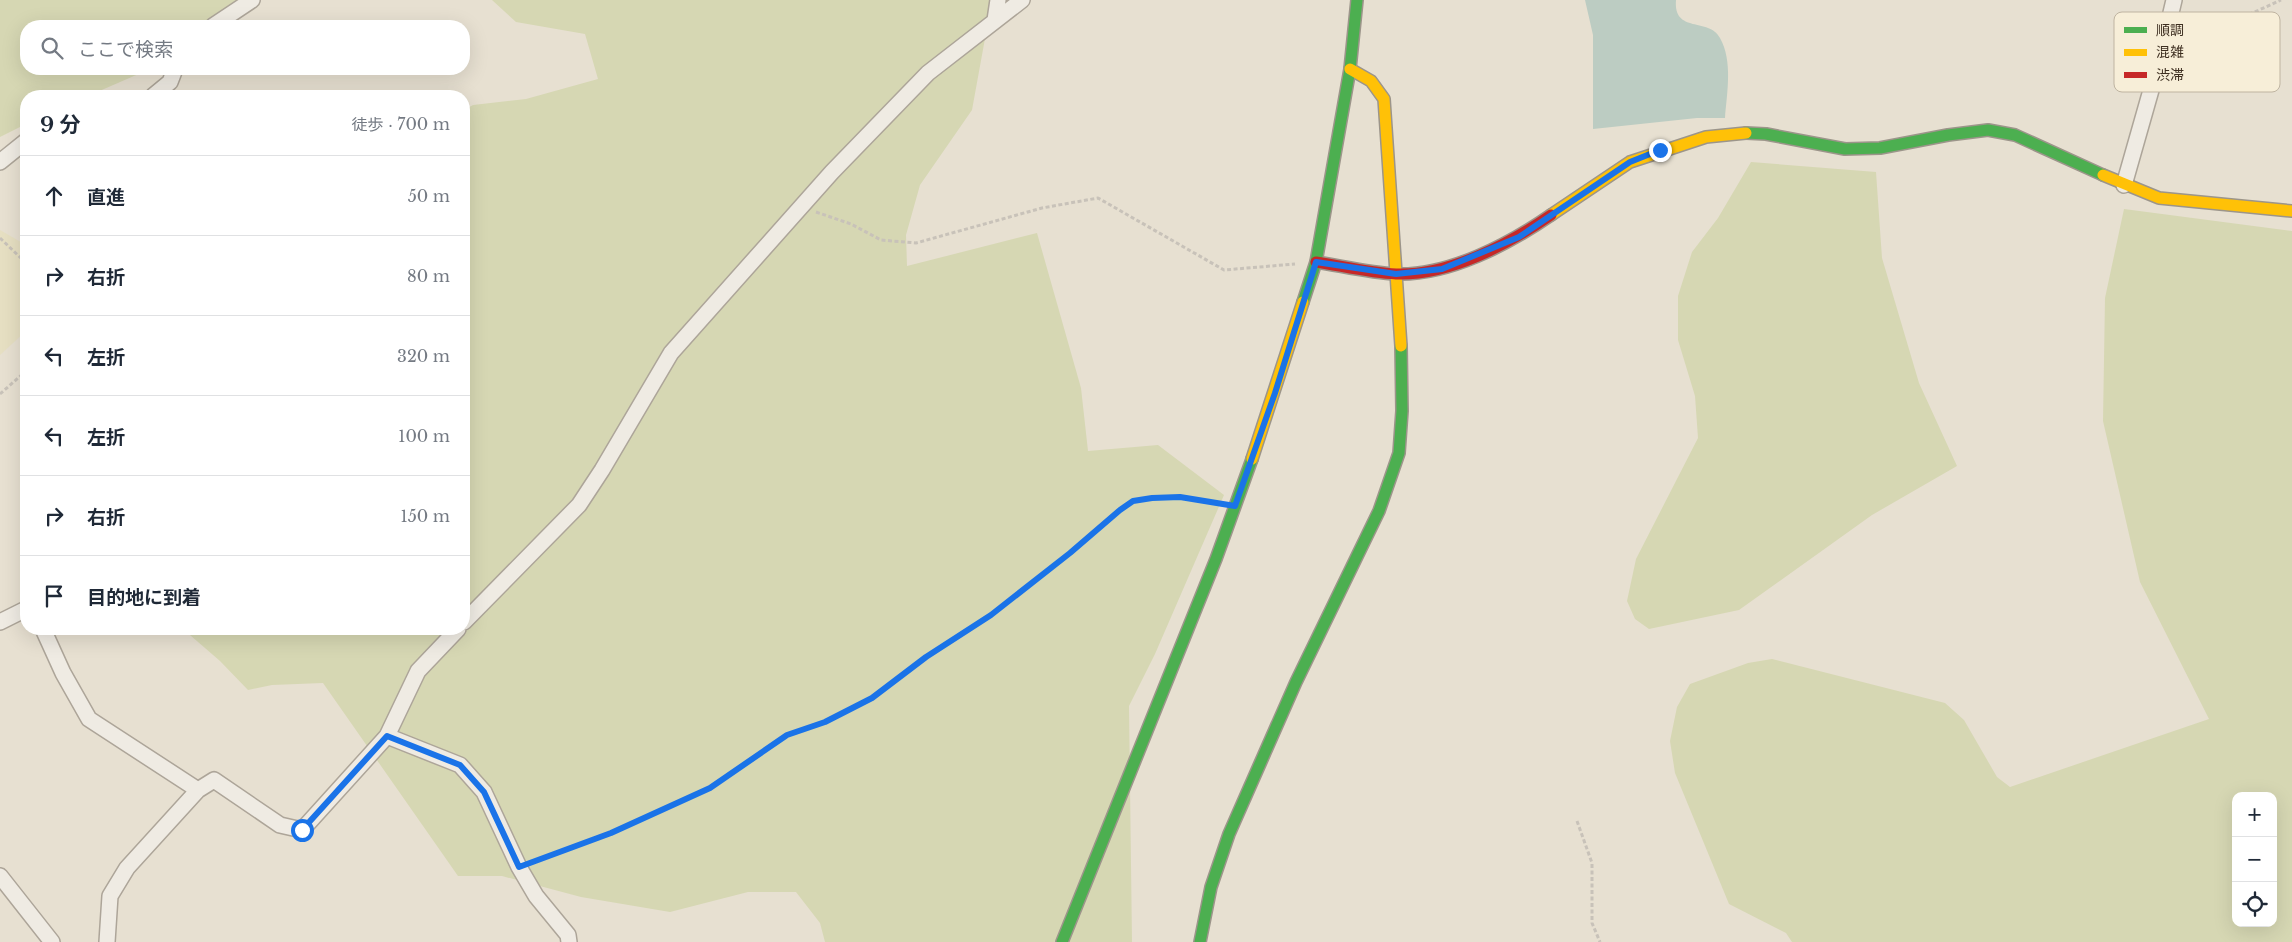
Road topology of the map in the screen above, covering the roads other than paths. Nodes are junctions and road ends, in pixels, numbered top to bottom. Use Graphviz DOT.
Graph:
graph roads {
  1 [pos="252,0"];
  2 [pos="998,0"];
  3 [pos="1022,0"];
  4 [pos="1357,0"];
  5 [pos="222,20"];
  6 [pos="995,20"];
  7 [pos="1350,69"];
  8 [pos="173,75"];
  9 [pos="160,90"];
  10 [pos="2150,92"];
  11 [pos="20,146"];
  12 [pos="0,162"];
  13 [pos="2124,185"];
  14 [pos="2292,211"];
  15 [pos="1316,262"];
  16 [pos="1396,274"];
  17 [pos="20,612"];
  18 [pos="470,616"];
  19 [pos="0,622"];
  20 [pos="46,635"];
  21 [pos="452,635"];
  22 [pos="387,736"];
  23 [pos="198,790"];
  24 [pos="0,876"];
  25 [pos="52,942"];
  26 [pos="107,942"];
  27 [pos="569,942"];
  28 [pos="1062,942"];
  29 [pos="1200,942"];
  1 -- 5 [label="street"];
  2 -- 6 [label="street"];
  3 -- 6 [label="street"];
  4 -- 7 [label="street"];
  6 -- 18 [label="street"];
  7 -- 15 [label="street"];
  7 -- 16 [label="street"];
  8 -- 9 [label="street"];
  10 -- 13 [label="street"];
  11 -- 12 [label="street"];
  13 -- 14 [label="street"];
  13 -- 16 [label="street"];
  15 -- 16 [label="street"];
  15 -- 28 [label="street"];
  16 -- 29 [label="street"];
  17 -- 19 [label="street"];
  20 -- 23 [label="street"];
  21 -- 22 [label="street"];
  22 -- 23 [label="street"];
  22 -- 27 [label="street"];
  23 -- 26 [label="street"];
  24 -- 25 [label="street"];
}
